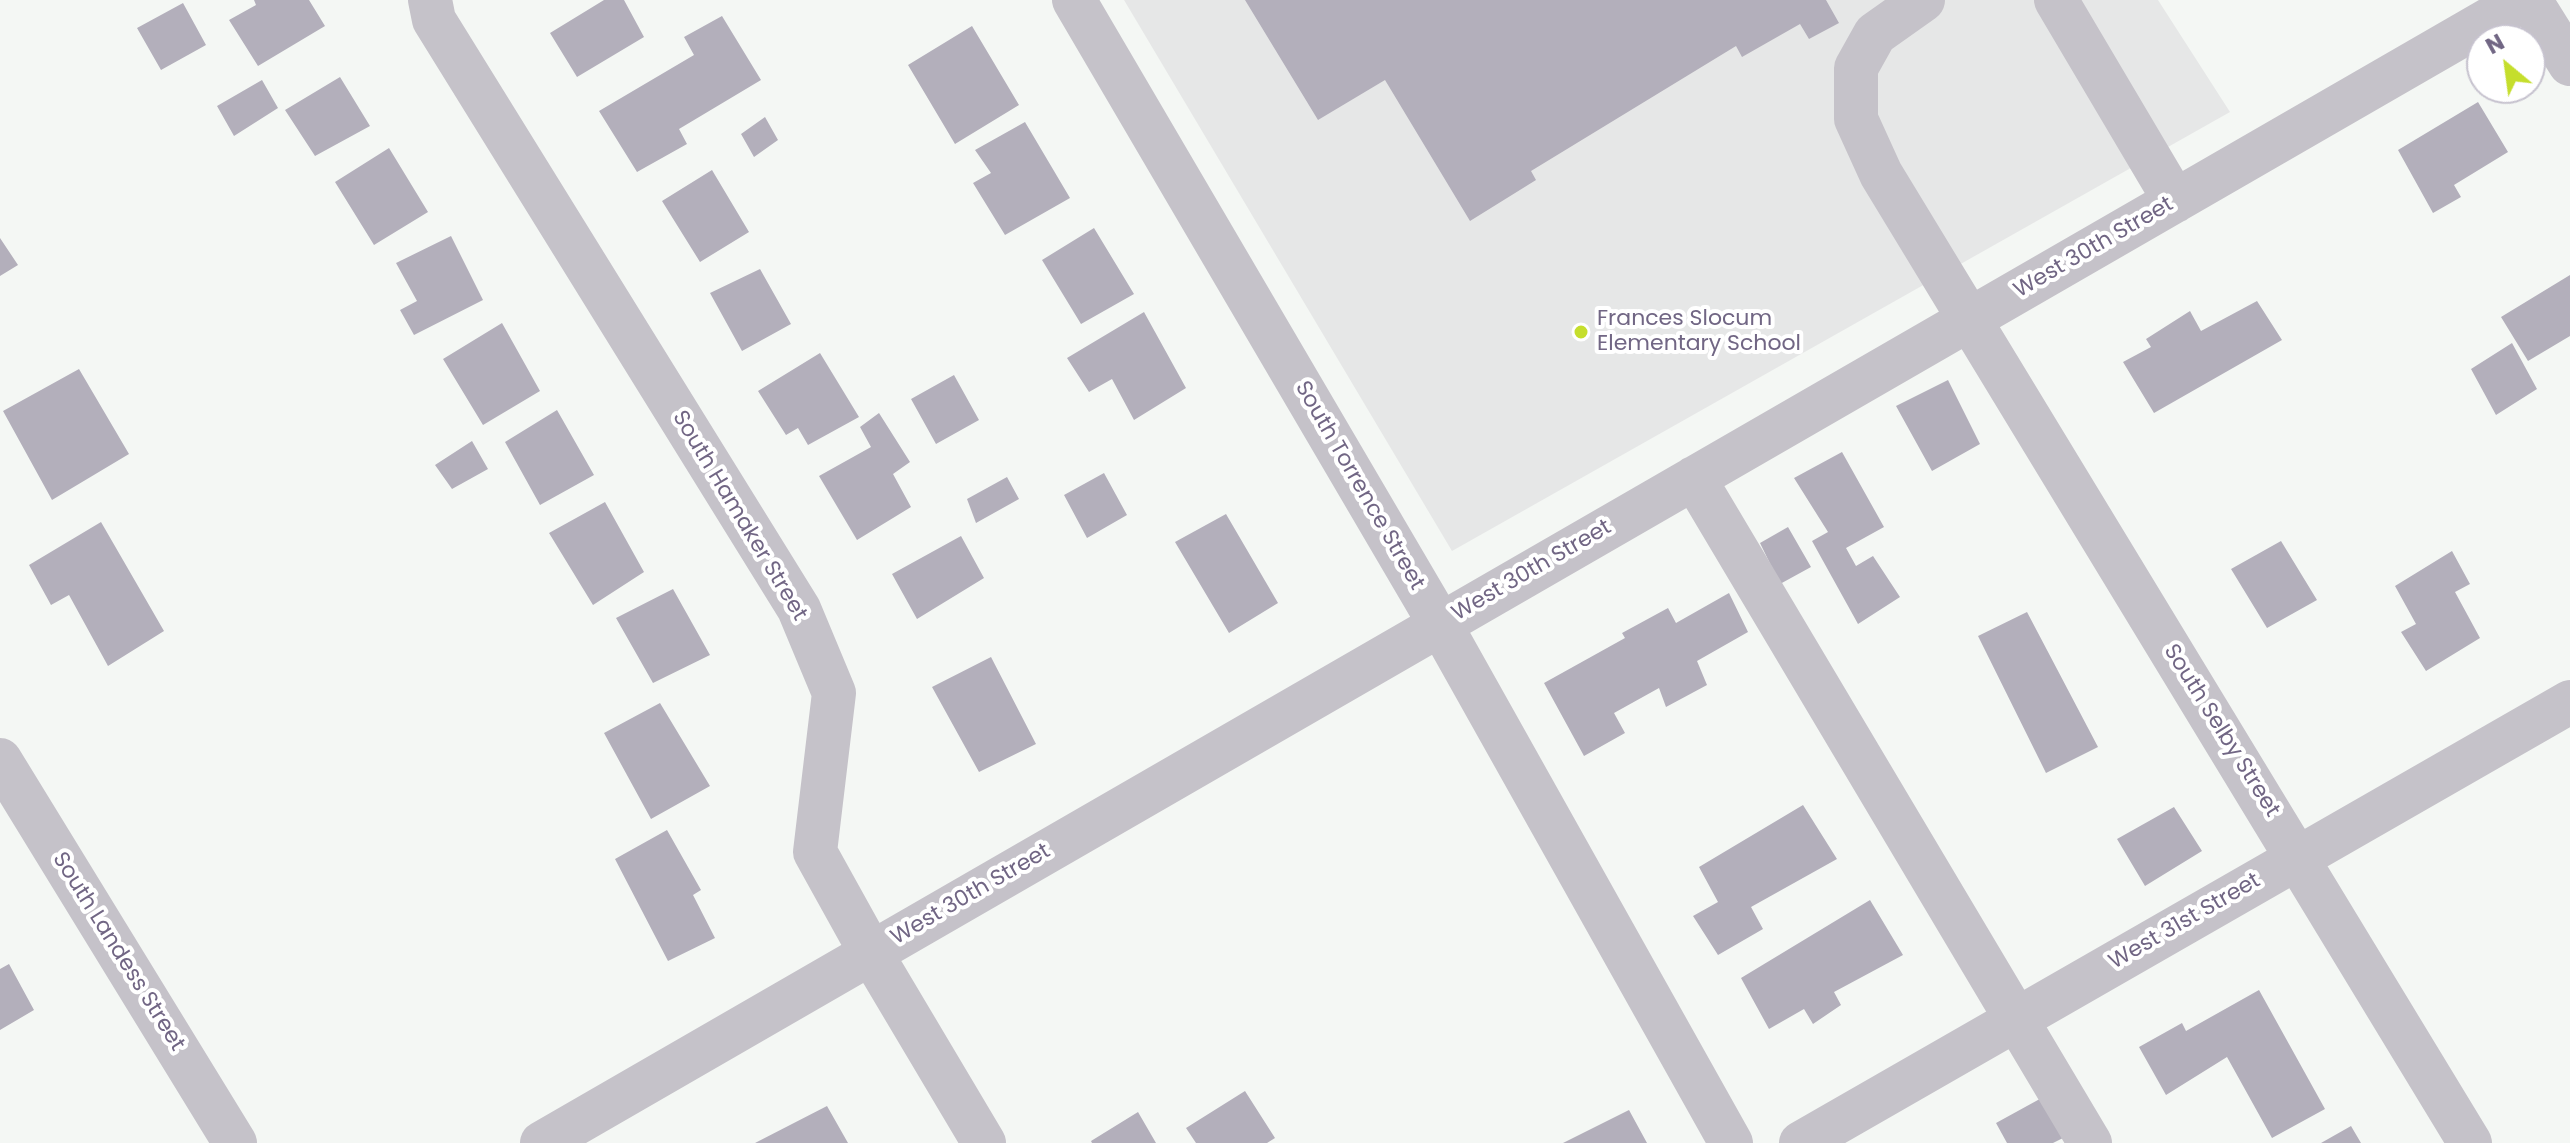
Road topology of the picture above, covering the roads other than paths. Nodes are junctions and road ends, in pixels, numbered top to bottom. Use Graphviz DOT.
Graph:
graph roads {
  1 [pos="430,0"];
  2 [pos="1074,0"];
  3 [pos="1923,0"];
  4 [pos="2056,0"];
  5 [pos="2523,0"];
  6 [pos="2530,0"];
  7 [pos="2570,64"];
  8 [pos="2175,201"];
  9 [pos="1968,320"];
  10 [pos="1694,478"];
  11 [pos="1440,624"];
  12 [pos="2570,702"];
  13 [pos="0,760"];
  14 [pos="2299,857"];
  15 [pos="871,953"];
  16 [pos="2017,1019"];
  17 [pos="604,1128"];
  18 [pos="235,1143"];
  19 [pos="542,1143"];
  20 [pos="984,1143"];
  21 [pos="1731,1143"];
  22 [pos="1801,1143"];
  23 [pos="2090,1143"];
  24 [pos="2470,1143"];
  1 -- 15 [label="street, South Hamaker Street"];
  2 -- 11 [label="street, South Torrence Street"];
  3 -- 9 [label="street, South Selby Street"];
  4 -- 8 [label="street"];
  5 -- 8 [label="street, West 30th Street"];
  6 -- 7 [label="street"];
  8 -- 9 [label="street, West 30th Street"];
  9 -- 10 [label="street, West 30th Street"];
  9 -- 14 [label="street, South Selby Street"];
  10 -- 11 [label="street, West 30th Street"];
  10 -- 16 [label="street"];
  11 -- 15 [label="street, West 30th Street"];
  11 -- 21 [label="street, South Torrence Street"];
  12 -- 14 [label="street, West 31st Street"];
  13 -- 18 [label="street, South Landess Street"];
  14 -- 16 [label="street, West 31st Street"];
  14 -- 24 [label="street, South Selby Street"];
  15 -- 17 [label="street, West 30th Street"];
  15 -- 20 [label="street, South Hamaker Street"];
  16 -- 22 [label="street, West 31st Street"];
  16 -- 23 [label="street"];
  17 -- 19 [label="street, West 30th Street"];
}
